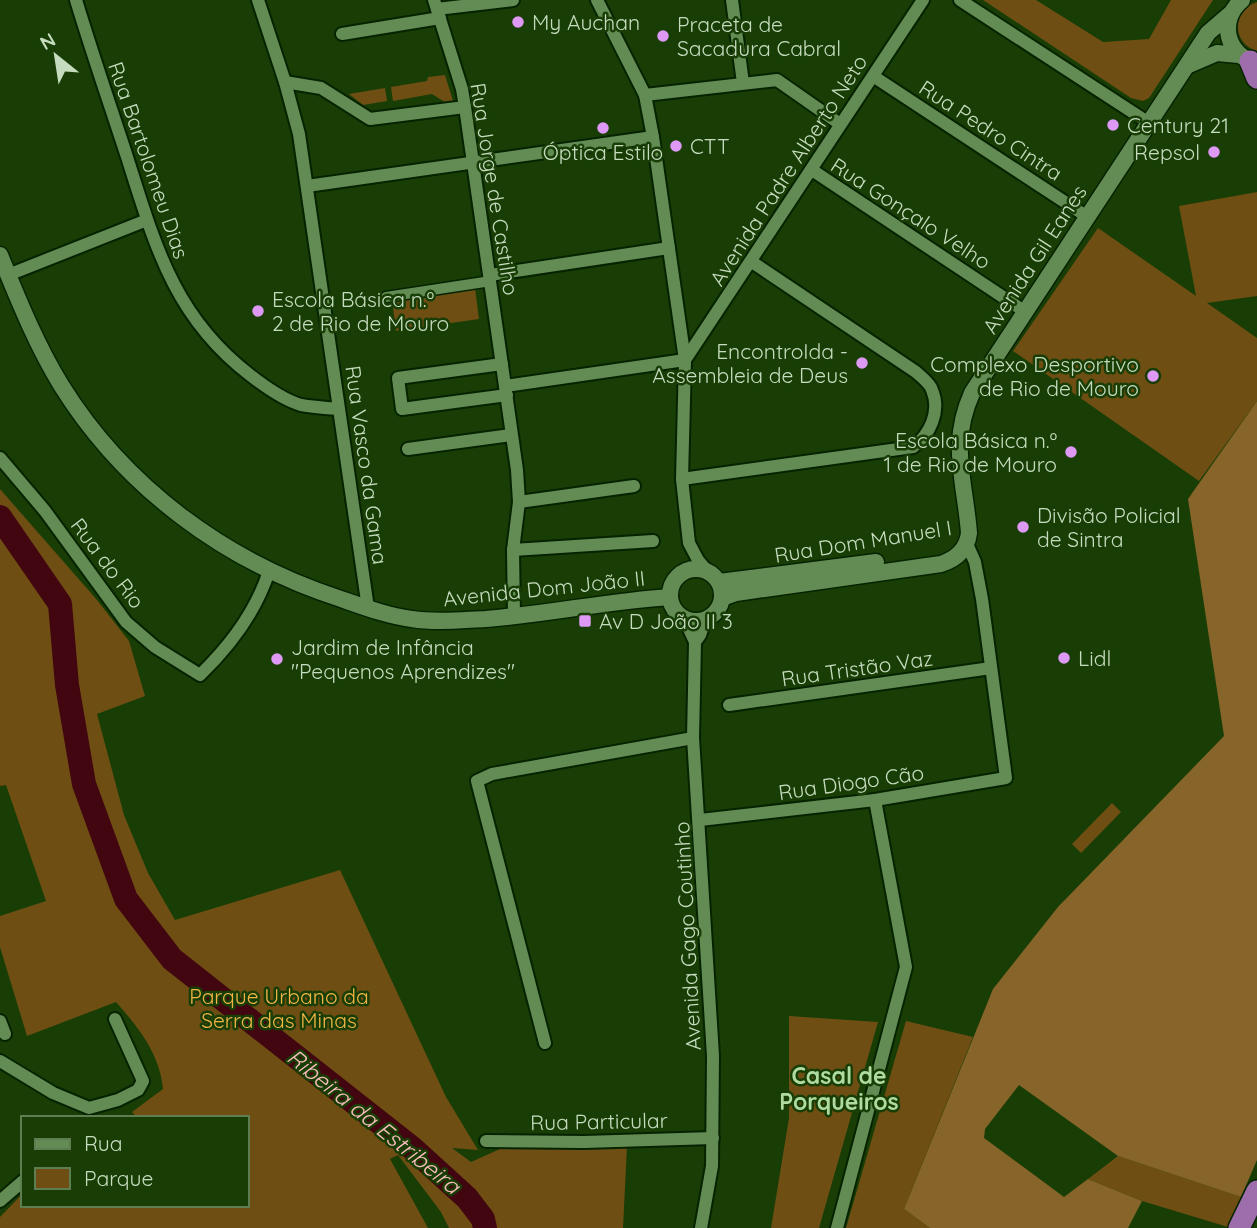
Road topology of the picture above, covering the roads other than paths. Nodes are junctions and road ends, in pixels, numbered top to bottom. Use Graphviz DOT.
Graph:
graph roads {
  1 [pos="76,0"];
  2 [pos="258,0"];
  3 [pos="513,0"];
  4 [pos="597,0"];
  5 [pos="732,0"];
  6 [pos="923,0"];
  7 [pos="960,0"];
  8 [pos="1236,5"];
  9 [pos="437,9"];
  10 [pos="342,34"];
  11 [pos="1251,64"];
  12 [pos="1186,67"];
  13 [pos="873,76"];
  14 [pos="285,82"];
  15 [pos="743,83"];
  16 [pos="645,95"];
  17 [pos="466,107"];
  18 [pos="1149,123"];
  19 [pos="840,124"];
  20 [pos="653,137"];
  21 [pos="474,164"];
  22 [pos="812,170"];
  23 [pos="307,186"];
  24 [pos="1087,216"];
  25 [pos="147,220"];
  26 [pos="669,248"];
  27 [pos="0,255"];
  28 [pos="752,262"];
  29 [pos="8,275"];
  30 [pos="490,278"];
  31 [pos="386,297"];
  32 [pos="1024,311"];
  33 [pos="685,360"];
  34 [pos="502,364"];
  35 [pos="506,391"];
  36 [pos="338,409"];
  37 [pos="511,435"];
  38 [pos="408,449"];
  39 [pos="0,458"];
  40 [pos="682,479"];
  41 [pos="634,486"];
  42 [pos="519,502"];
  43 [pos="653,541"];
  44 [pos="967,544"];
  45 [pos="513,550"];
  46 [pos="269,570"];
  47 [pos="716,584"];
  48 [pos="670,597"];
  49 [pos="368,608"];
  50 [pos="514,617"];
  51 [pos="684,618"];
  52 [pos="706,618"];
  53 [pos="695,642"];
  54 [pos="991,668"];
  55 [pos="729,705"];
  56 [pos="693,738"];
  57 [pos="1006,778"];
  58 [pos="875,800"];
  59 [pos="700,820"];
  60 [pos="115,1019"];
  61 [pos="0,1021"];
  62 [pos="5,1034"];
  63 [pos="545,1043"];
  64 [pos="0,1061"];
  65 [pos="713,1138"];
  66 [pos="486,1141"];
  67 [pos="21,1183"];
  68 [pos="1257,1191"];
  69 [pos="0,1201"];
  70 [pos="701,1228"];
  71 [pos="837,1228"];
  72 [pos="1239,1228"];
  1 -- 25 [label="street, Rua Bartolomeu Dias"];
  2 -- 14 [label="street, Rua Vasco da Gama"];
  3 -- 9 [label="street"];
  4 -- 16 [label="street"];
  5 -- 15 [label="street"];
  6 -- 13 [label="street, Avenida Padre Alberto Neto"];
  7 -- 18 [label="street"];
  8 -- 11 [label="street"];
  8 -- 12 [label="street, Avenida Gil Eanes"];
  9 -- 10 [label="street"];
  9 -- 17 [label="street, Rua Jorge de Castilho"];
  11 -- 12 [label="street"];
  12 -- 18 [label="street, Avenida Gil Eanes"];
  13 -- 19 [label="street, Avenida Padre Alberto Neto"];
  13 -- 24 [label="street, Rua Pedro Cintra"];
  14 -- 17 [label="street"];
  14 -- 23 [label="street, Rua Vasco da Gama"];
  15 -- 16 [label="street"];
  15 -- 19 [label="street"];
  16 -- 20 [label="street"];
  17 -- 21 [label="street, Rua Jorge de Castilho"];
  18 -- 24 [label="street, Avenida Gil Eanes"];
  19 -- 22 [label="street, Avenida Padre Alberto Neto"];
  20 -- 21 [label="street"];
  20 -- 26 [label="street"];
  21 -- 23 [label="street"];
  21 -- 30 [label="street, Rua Jorge de Castilho"];
  22 -- 28 [label="street, Avenida Padre Alberto Neto"];
  22 -- 32 [label="street, Rua Gonçalo Velho"];
  23 -- 36 [label="street, Rua Vasco da Gama"];
  24 -- 32 [label="street, Avenida Gil Eanes"];
  25 -- 29 [label="street"];
  25 -- 36 [label="street, Rua Bartolomeu Dias"];
  26 -- 30 [label="street"];
  26 -- 33 [label="street"];
  27 -- 29 [label="street, Avenida Dom João II"];
  28 -- 33 [label="street, Avenida Padre Alberto Neto"];
  28 -- 40 [label="street"];
  29 -- 46 [label="street, Avenida Dom João II"];
  30 -- 31 [label="street"];
  30 -- 34 [label="street, Rua Jorge de Castilho"];
  32 -- 44 [label="street, Avenida Gil Eanes"];
  33 -- 35 [label="street"];
  33 -- 40 [label="street"];
  34 -- 35 [label="street, Rua Jorge de Castilho"];
  34 -- 35 [label="street"];
  35 -- 37 [label="street, Rua Jorge de Castilho"];
  36 -- 49 [label="street, Rua Vasco da Gama"];
  37 -- 38 [label="street"];
  37 -- 42 [label="street, Rua Jorge de Castilho"];
  39 -- 46 [label="street, Rua do Rio"];
  40 -- 47 [label="street"];
  41 -- 42 [label="street"];
  42 -- 45 [label="street, Rua Jorge de Castilho"];
  43 -- 45 [label="street"];
  44 -- 47 [label="street, Rua Dom Manuel I"];
  44 -- 54 [label="street, Avenida Gil Eanes"];
  45 -- 50 [label="street, Rua Jorge de Castilho"];
  46 -- 49 [label="street, Avenida Dom João II"];
  47 -- 48 [label="street"];
  47 -- 52 [label="street"];
  48 -- 50 [label="street, Avenida Dom João II"];
  48 -- 51 [label="street"];
  49 -- 50 [label="street, Avenida Dom João II"];
  51 -- 52 [label="street"];
  51 -- 53 [label="street, Avenida Gago Coutinho"];
  52 -- 53 [label="street, Avenida Gago Coutinho"];
  53 -- 56 [label="street, Avenida Gago Coutinho"];
  54 -- 55 [label="street, Rua Tristão Vaz"];
  54 -- 57 [label="street, Avenida Gil Eanes"];
  56 -- 59 [label="street, Avenida Gago Coutinho"];
  56 -- 63 [label="street"];
  57 -- 58 [label="street, Rua Diogo Cão"];
  58 -- 59 [label="street, Rua Diogo Cão"];
  58 -- 71 [label="street"];
  59 -- 65 [label="street, Avenida Gago Coutinho"];
  60 -- 64 [label="street"];
  61 -- 62 [label="street"];
  65 -- 66 [label="street, Rua Particular"];
  65 -- 70 [label="street, Avenida Gago Coutinho"];
  67 -- 69 [label="street"];
  68 -- 72 [label="highway"];
}
